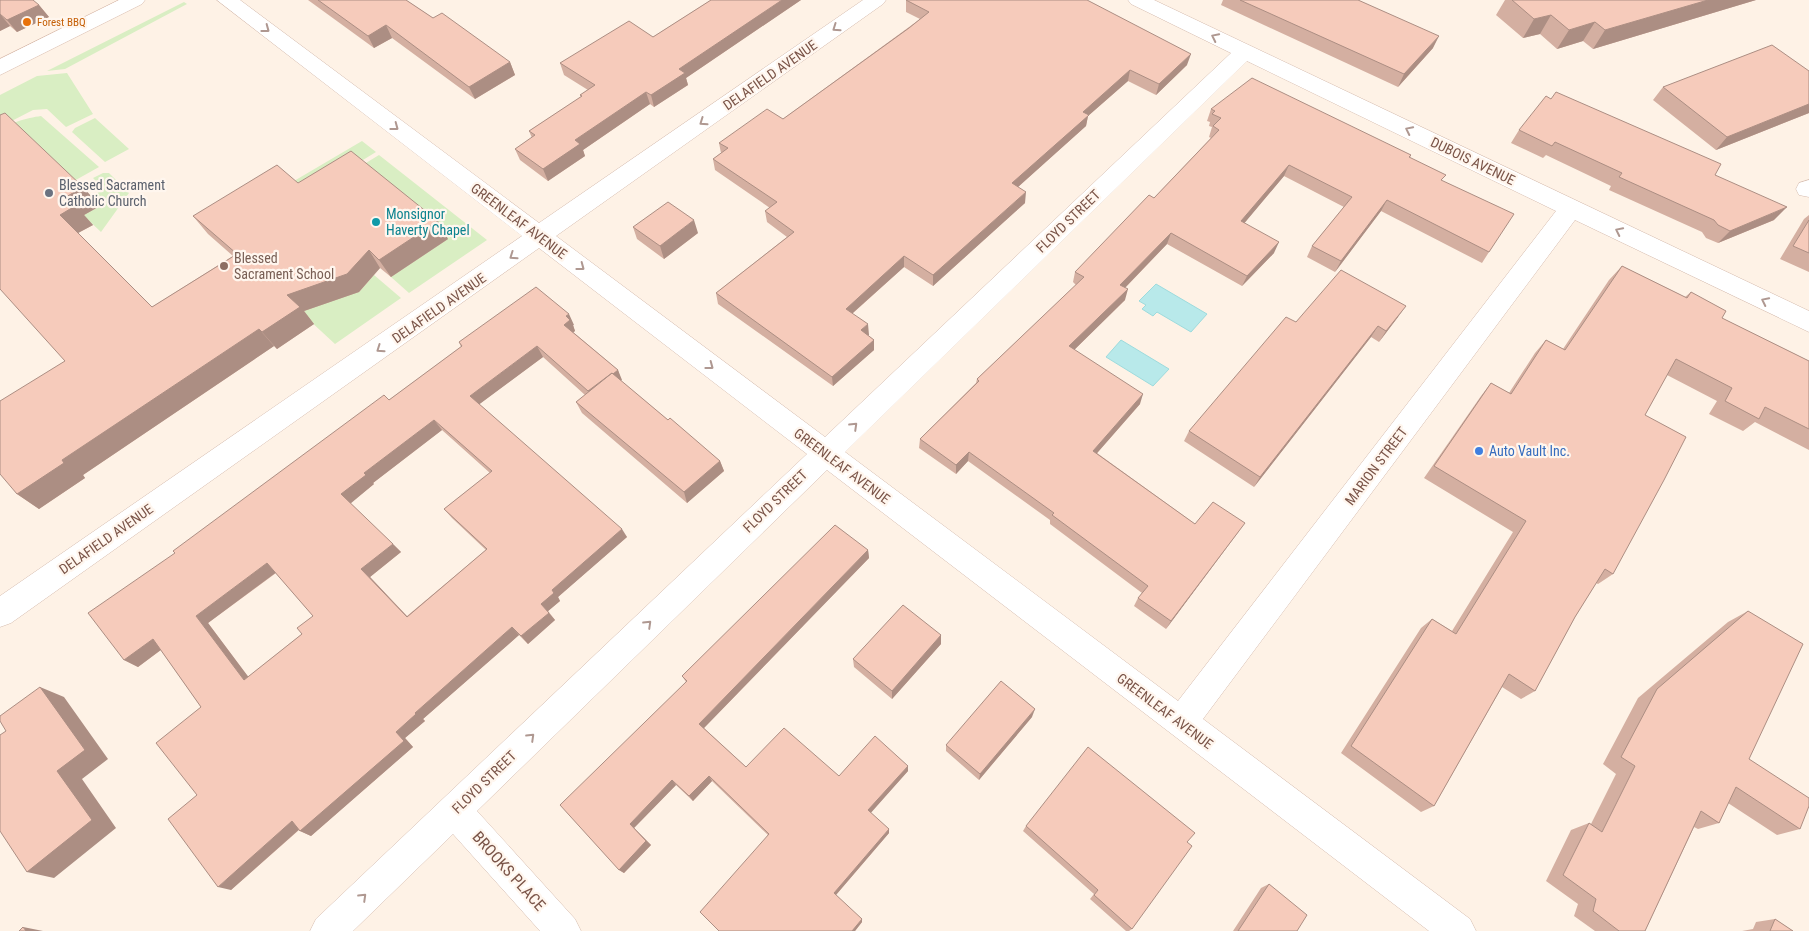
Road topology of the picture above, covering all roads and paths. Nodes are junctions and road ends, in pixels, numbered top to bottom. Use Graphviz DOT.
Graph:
graph roads {
  1 [pos="135,0"];
  2 [pos="227,0"];
  3 [pos="876,0"];
  4 [pos="1138,0"];
  5 [pos="1244,51"];
  6 [pos="0,68"];
  7 [pos="1571,208"];
  8 [pos="540,237"];
  9 [pos="1809,322"];
  10 [pos="825,454"];
  11 [pos="0,613"];
  12 [pos="1181,723"];
  13 [pos="455,811"];
  14 [pos="328,931"];
  15 [pos="562,931"];
  16 [pos="1458,931"];
  1 -- 6 [label="street"];
  2 -- 8 [label="street, GREENLEAF AVENUE, one-way"];
  3 -- 8 [label="street, DELAFIELD AVENUE, one-way"];
  5 -- 4 [label="street, DUBOIS AVENUE, one-way"];
  7 -- 5 [label="street, DUBOIS AVENUE, one-way"];
  10 -- 5 [label="street, FLOYD STREET, one-way"];
  9 -- 7 [label="street, DUBOIS AVENUE, one-way"];
  7 -- 12 [label="street, MARION STREET"];
  8 -- 10 [label="street, GREENLEAF AVENUE, one-way"];
  8 -- 11 [label="street, DELAFIELD AVENUE, one-way"];
  10 -- 12 [label="street, GREENLEAF AVENUE"];
  13 -- 10 [label="street, FLOYD STREET, one-way"];
  12 -- 16 [label="street, GREENLEAF AVENUE"];
  14 -- 13 [label="street, FLOYD STREET, one-way"];
  13 -- 15 [label="street, BROOKS PLACE"];
}
